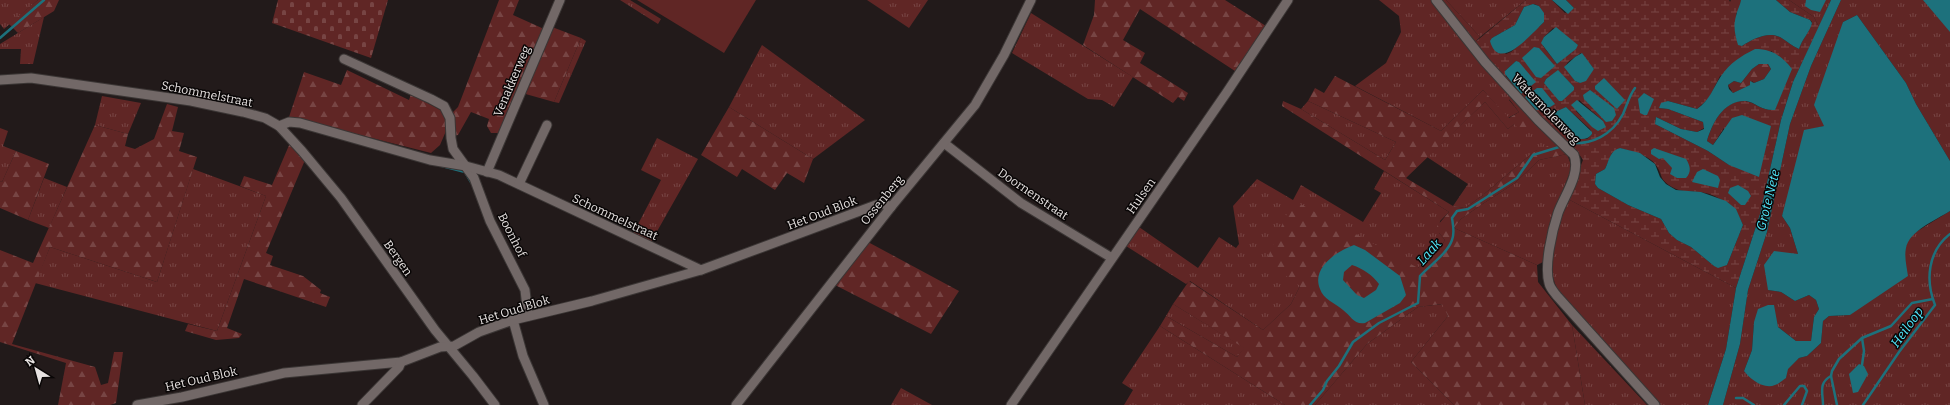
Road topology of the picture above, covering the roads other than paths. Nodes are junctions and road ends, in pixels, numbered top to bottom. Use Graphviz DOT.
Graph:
graph roads {
  1 [pos="560,0"];
  2 [pos="1031,0"];
  3 [pos="1288,0"];
  4 [pos="1436,0"];
  5 [pos="344,59"];
  6 [pos="0,80"];
  7 [pos="547,125"];
  8 [pos="279,126"];
  9 [pos="944,143"];
  10 [pos="466,166"];
  11 [pos="487,172"];
  12 [pos="519,184"];
  13 [pos="891,207"];
  14 [pos="1112,258"];
  15 [pos="701,270"];
  16 [pos="528,316"];
  17 [pos="513,320"];
  18 [pos="448,346"];
  19 [pos="402,362"];
  20 [pos="137,405"];
  21 [pos="362,405"];
  22 [pos="495,405"];
  23 [pos="544,405"];
  24 [pos="736,405"];
  25 [pos="1011,405"];
  26 [pos="1655,405"];
  1 -- 11 [label="street, Venakkerweg"];
  2 -- 9 [label="street, Ossenberg"];
  3 -- 14 [label="street, Hulsen"];
  4 -- 26 [label="street, Watermolenweg"];
  5 -- 10 [label="street"];
  6 -- 8 [label="street, Schommelstraat"];
  7 -- 12 [label="street"];
  8 -- 10 [label="street, Schommelstraat"];
  8 -- 18 [label="street, Bergen"];
  9 -- 13 [label="street, Ossenberg"];
  9 -- 14 [label="street, Doornenstraat"];
  10 -- 11 [label="street, Schommelstraat"];
  10 -- 16 [label="street, Boonhof"];
  11 -- 12 [label="street, Schommelstraat"];
  12 -- 15 [label="street, Schommelstraat"];
  13 -- 15 [label="street, Het Oud Blok"];
  13 -- 24 [label="street, Ossenberg"];
  14 -- 25 [label="street, Hulsen"];
  15 -- 16 [label="street, Het Oud Blok"];
  16 -- 17 [label="street, Het Oud Blok"];
  17 -- 18 [label="street, Het Oud Blok"];
  17 -- 23 [label="street"];
  18 -- 19 [label="street, Het Oud Blok"];
  18 -- 22 [label="street, Bergen"];
  19 -- 20 [label="street, Het Oud Blok"];
  19 -- 21 [label="street"];
}
